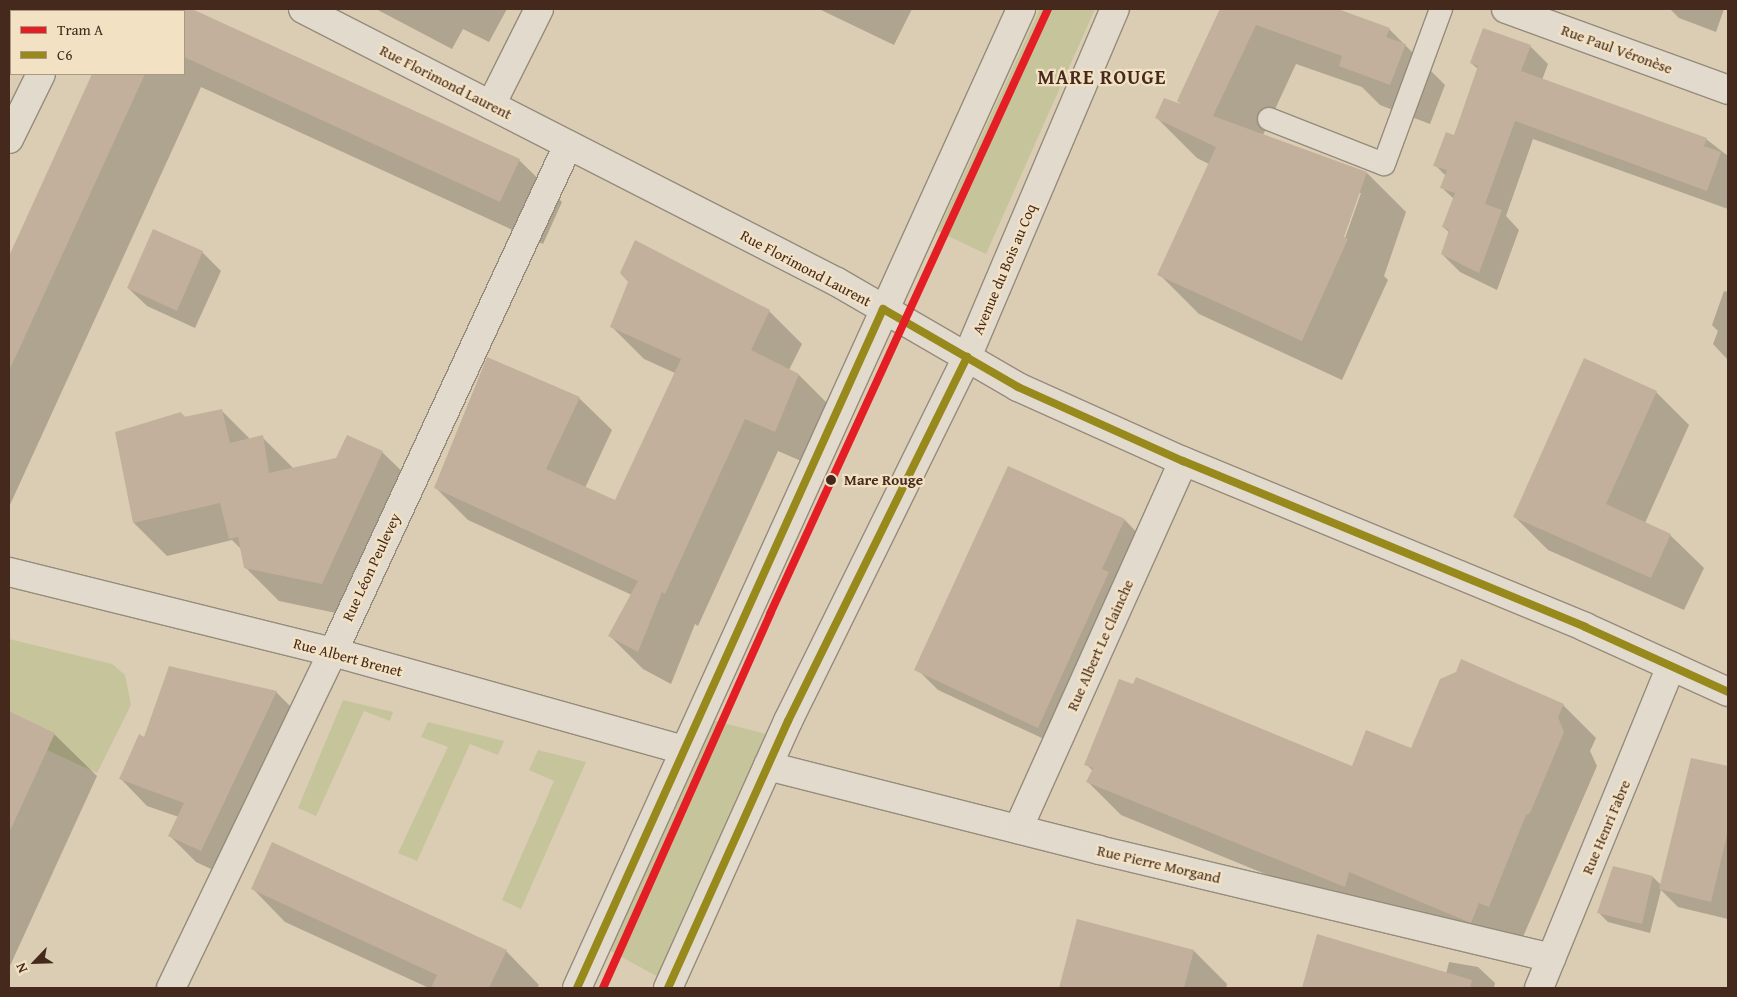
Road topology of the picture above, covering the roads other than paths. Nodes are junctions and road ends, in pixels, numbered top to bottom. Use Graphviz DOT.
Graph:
graph roads {
  1 [pos="303,9"];
  2 [pos="539,9"];
  3 [pos="1021,9"];
  4 [pos="1115,9"];
  5 [pos="1441,9"];
  6 [pos="1506,9"];
  7 [pos="41,75"];
  8 [pos="1728,90"];
  9 [pos="491,106"];
  10 [pos="1269,119"];
  11 [pos="9,139"];
  12 [pos="568,145"];
  13 [pos="884,309"];
  14 [pos="967,357"];
  15 [pos="1183,460"];
  16 [pos="9,572"];
  17 [pos="333,652"];
  18 [pos="1671,666"];
  19 [pos="1725,681"];
  20 [pos="685,750"];
  21 [pos="768,766"];
  22 [pos="1018,829"];
  23 [pos="1551,958"];
  24 [pos="171,988"];
  25 [pos="577,988"];
  26 [pos="668,988"];
  27 [pos="1539,988"];
  1 -- 9 [label="street, Rue Florimond Laurent"];
  2 -- 9 [label="street"];
  3 -- 13 [label="street"];
  4 -- 14 [label="street, Avenue du Bois au Coq"];
  5 -- 10 [label="lane"];
  6 -- 8 [label="street, Rue Paul Véronèse"];
  7 -- 11 [label="street"];
  9 -- 12 [label="street, Rue Florimond Laurent"];
  12 -- 13 [label="street, Rue Florimond Laurent"];
  12 -- 17 [label="street, Rue Léon Peulevey"];
  13 -- 14 [label="street, Rue Florimond Laurent"];
  13 -- 20 [label="street"];
  14 -- 15 [label="street, Rue Florimond Laurent"];
  14 -- 21 [label="street, Avenue du Bois au Coq"];
  15 -- 18 [label="street, Rue Florimond Laurent"];
  15 -- 22 [label="street, Rue Albert Le Clainche"];
  16 -- 17 [label="street, Rue Albert Brenet"];
  17 -- 20 [label="street, Rue Albert Brenet"];
  17 -- 24 [label="street, Rue Léon Peulevey"];
  18 -- 19 [label="street, Rue Florimond Laurent"];
  18 -- 23 [label="street, Rue Henri Fabre"];
  20 -- 25 [label="street"];
  21 -- 22 [label="street, Rue Pierre Morgand"];
  21 -- 26 [label="street, Avenue du Bois au Coq"];
  22 -- 23 [label="street, Rue Pierre Morgand"];
  23 -- 27 [label="street, Rue Henri Fabre"];
}
